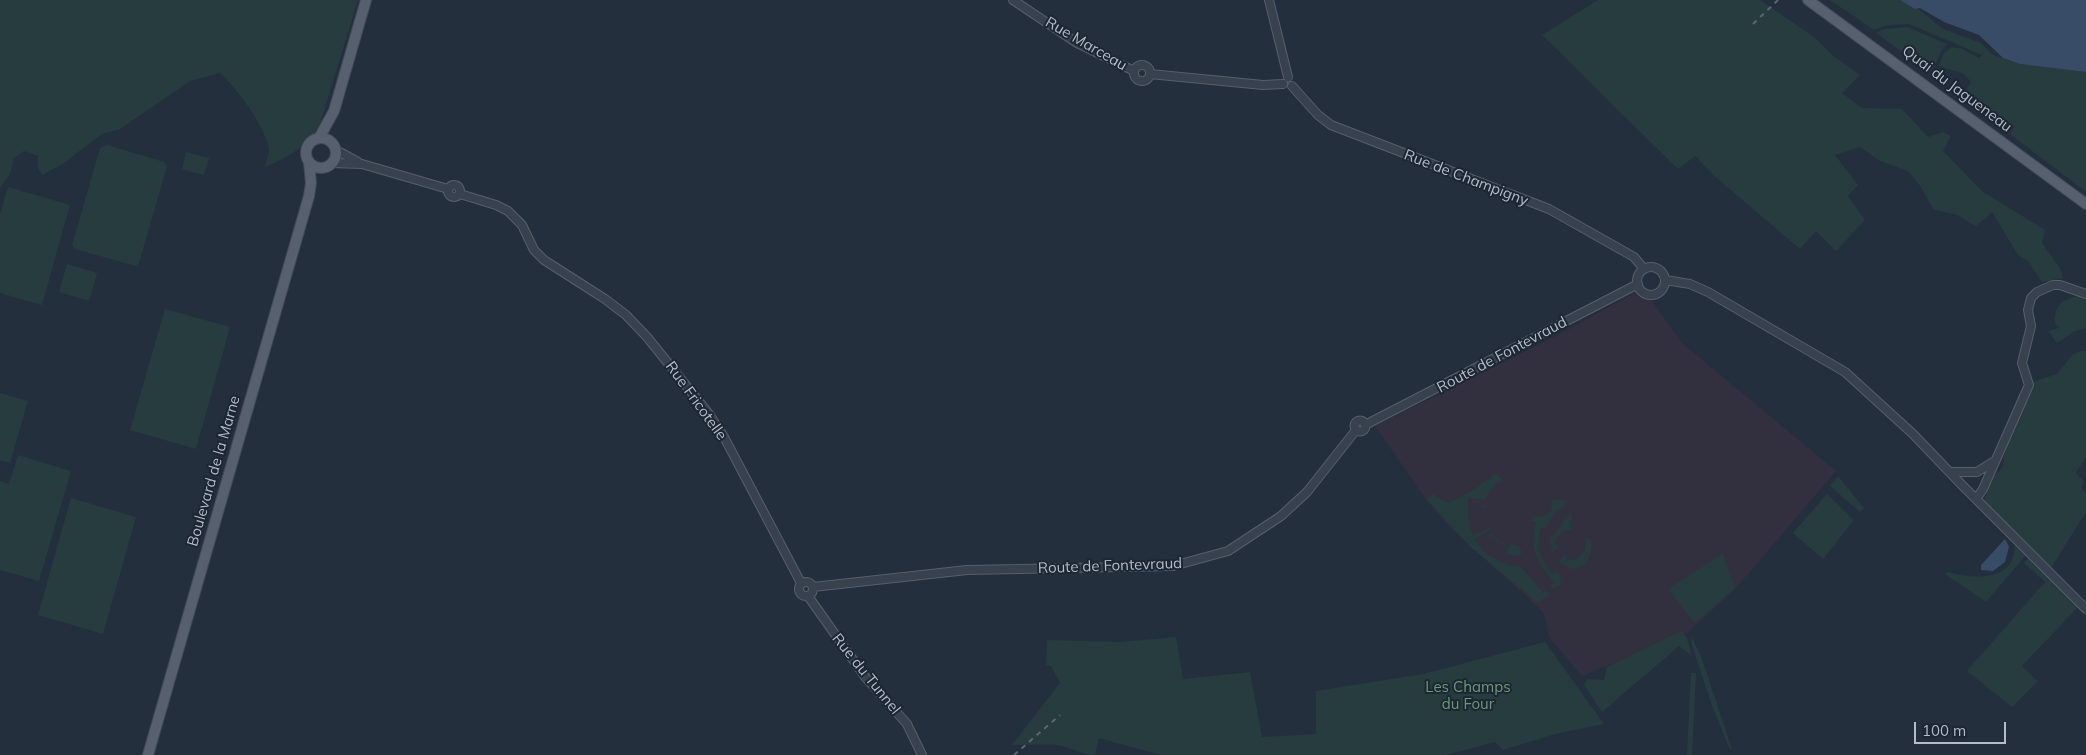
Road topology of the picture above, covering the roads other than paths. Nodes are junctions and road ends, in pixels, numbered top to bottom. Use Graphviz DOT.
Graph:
graph roads {
  1 [pos="366,0"];
  2 [pos="1013,0"];
  3 [pos="1269,0"];
  4 [pos="1808,0"];
  5 [pos="1134,71"];
  6 [pos="1150,74"];
  7 [pos="1286,81"];
  8 [pos="334,111"];
  9 [pos="318,138"];
  10 [pos="334,146"];
  11 [pos="309,163"];
  12 [pos="362,164"];
  13 [pos="330,165"];
  14 [pos="309,196"];
  15 [pos="2086,204"];
  16 [pos="1644,269"];
  17 [pos="1665,280"];
  18 [pos="1638,284"];
  19 [pos="2086,294"];
  20 [pos="1994,461"];
  21 [pos="1951,472"];
  22 [pos="1976,499"];
  23 [pos="801,583"];
  24 [pos="813,587"];
  25 [pos="808,596"];
  26 [pos="2086,609"];
  27 [pos="148,755"];
  28 [pos="922,755"];
  1 -- 8 [label="main road"];
  2 -- 5 [label="street, Rue Marceau"];
  3 -- 7 [label="street"];
  4 -- 15 [label="main road, Quai du Jagueneau"];
  5 -- 6 [label="street"];
  5 -- 6 [label="street"];
  6 -- 7 [label="street"];
  7 -- 16 [label="street, Rue de Champigny"];
  8 -- 9 [label="main road"];
  8 -- 10 [label="main road"];
  9 -- 10 [label="main road"];
  9 -- 11 [label="main road"];
  10 -- 12 [label="street"];
  10 -- 13 [label="main road"];
  11 -- 13 [label="main road"];
  11 -- 14 [label="main road, Boulevard de la Marne"];
  12 -- 13 [label="street"];
  12 -- 23 [label="street, Rue Fricotelle"];
  13 -- 14 [label="main road, Boulevard de la Marne"];
  14 -- 27 [label="main road, Boulevard de la Marne"];
  16 -- 17 [label="street"];
  16 -- 18 [label="street"];
  17 -- 18 [label="street"];
  17 -- 21 [label="street"];
  18 -- 24 [label="street, Route de Fontevraud"];
  19 -- 20 [label="street"];
  20 -- 21 [label="street"];
  20 -- 22 [label="street"];
  21 -- 22 [label="street"];
  22 -- 26 [label="street"];
  23 -- 24 [label="street"];
  23 -- 25 [label="street"];
  24 -- 25 [label="street"];
  25 -- 28 [label="street, Rue du Tunnel"];
}
